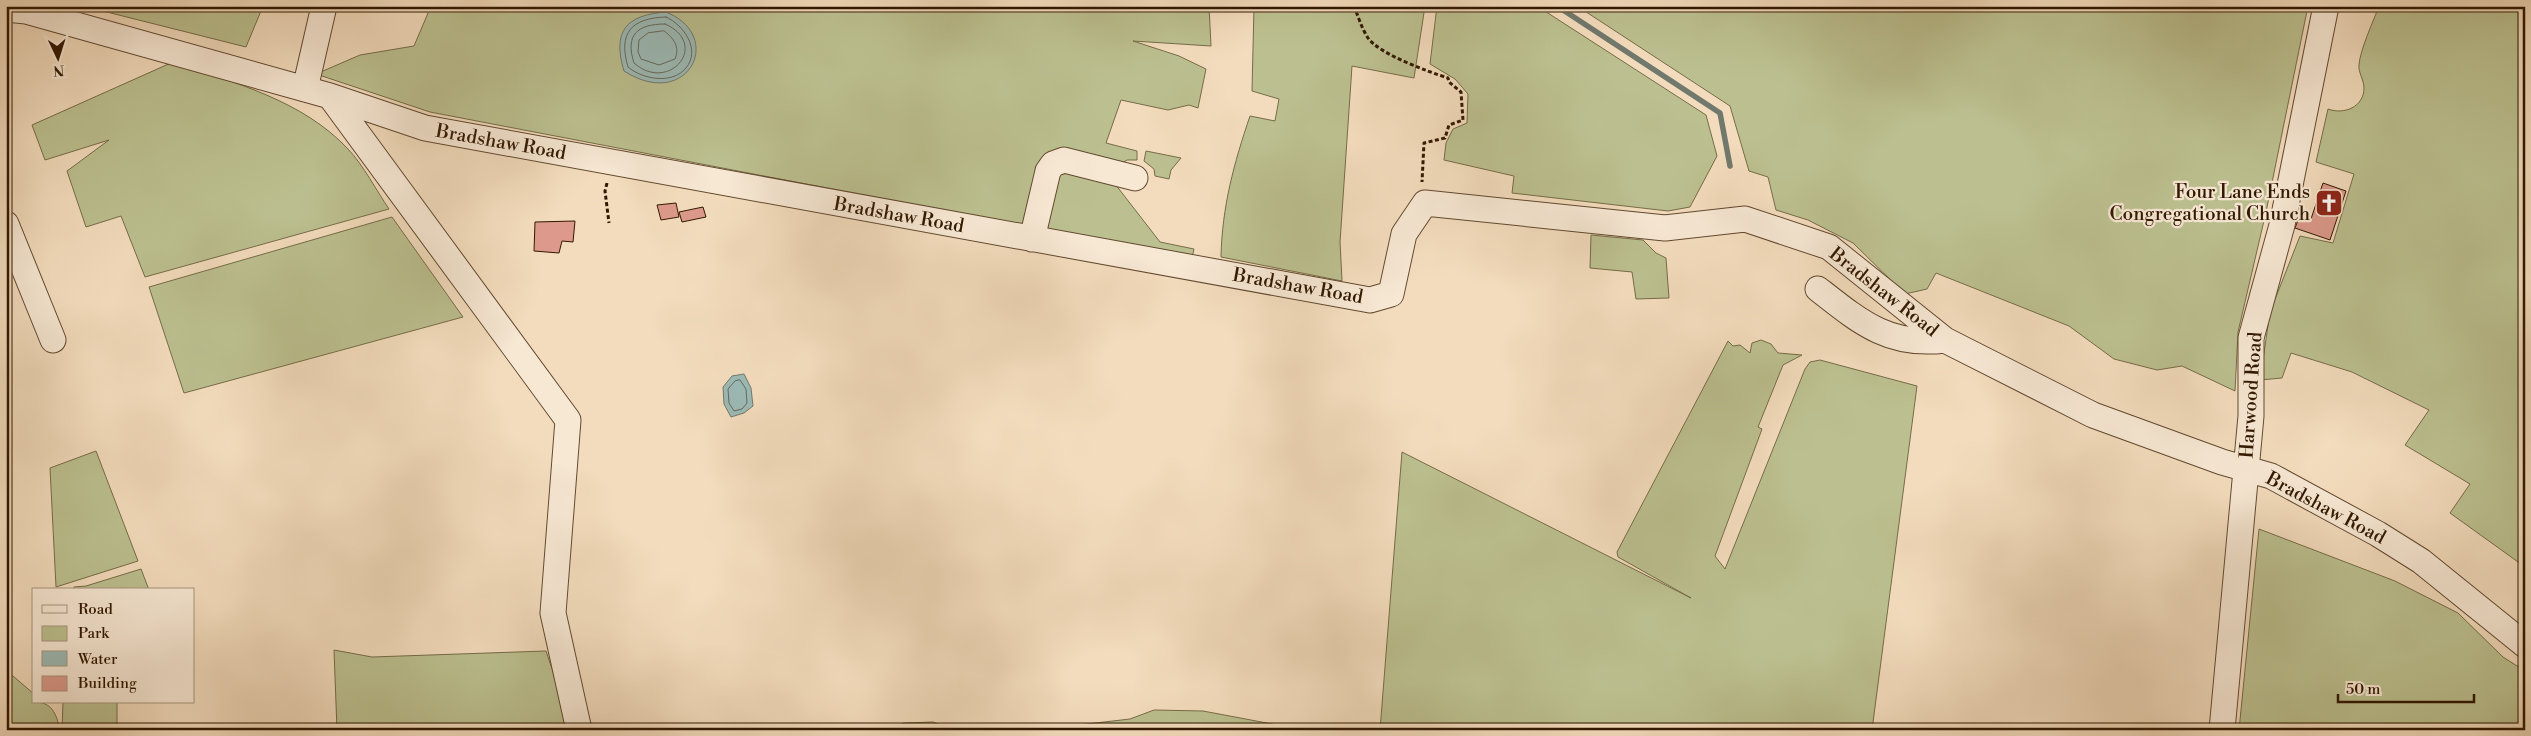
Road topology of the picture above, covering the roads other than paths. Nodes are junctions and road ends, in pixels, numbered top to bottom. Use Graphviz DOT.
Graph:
graph roads {
  1 [pos="324,6"];
  2 [pos="2326,6"];
  3 [pos="6,9"];
  4 [pos="305,89"];
  5 [pos="330,96"];
  6 [pos="1135,178"];
  7 [pos="6,224"];
  8 [pos="1032,239"];
  9 [pos="1818,289"];
  10 [pos="52,340"];
  11 [pos="1945,340"];
  12 [pos="2246,468"];
  13 [pos="2525,645"];
  14 [pos="578,730"];
  15 [pos="2222,730"];
  1 -- 4 [label="street"];
  2 -- 12 [label="street, Harwood Road"];
  3 -- 4 [label="street, Bradshaw Road"];
  4 -- 5 [label="street, Bradshaw Road"];
  5 -- 8 [label="street, Bradshaw Road"];
  5 -- 14 [label="street"];
  6 -- 8 [label="street"];
  7 -- 10 [label="street"];
  8 -- 11 [label="street, Bradshaw Road"];
  9 -- 11 [label="street"];
  11 -- 12 [label="street, Bradshaw Road"];
  12 -- 13 [label="street, Bradshaw Road"];
  12 -- 15 [label="street, Harwood Road"];
}
